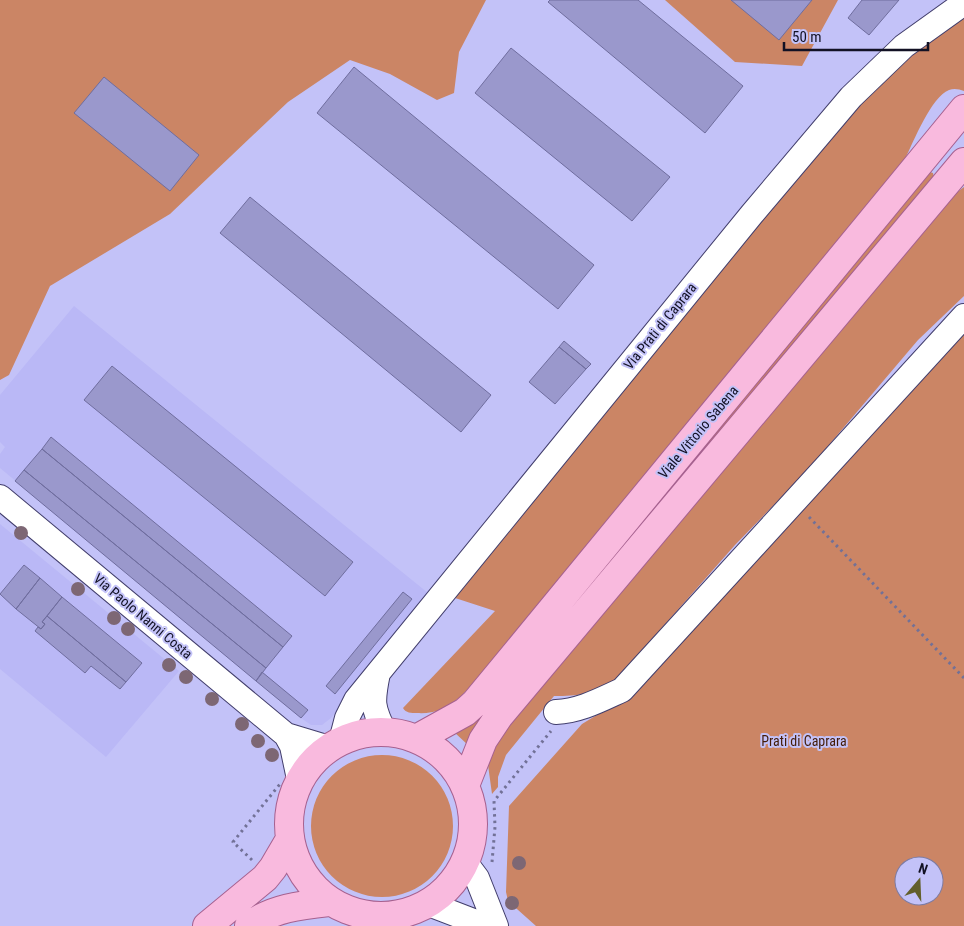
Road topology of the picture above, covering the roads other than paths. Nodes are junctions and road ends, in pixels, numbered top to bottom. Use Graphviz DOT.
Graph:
graph roads {
  1 [pos="964,3"];
  2 [pos="964,109"];
  3 [pos="964,162"];
  4 [pos="964,316"];
  5 [pos="0,497"];
  6 [pos="379,671"];
  7 [pos="561,712"];
  8 [pos="386,733"];
  9 [pos="286,735"];
  10 [pos="418,738"];
  11 [pos="335,745"];
  12 [pos="292,778"];
  13 [pos="466,783"];
  14 [pos="290,839"];
  15 [pos="466,862"];
  16 [pos="330,902"];
  17 [pos="430,904"];
  18 [pos="207,926"];
  19 [pos="249,926"];
  20 [pos="486,926"];
  21 [pos="496,926"];
  1 -- 6 [label="street, Via Prati di Caprara"];
  2 -- 10 [label="main road, Viale Vittorio Sabena"];
  3 -- 13 [label="main road"];
  4 -- 7 [label="street"];
  5 -- 9 [label="street, Via Paolo Nanni Costa"];
  6 -- 8 [label="street, Via Prati di Caprara"];
  6 -- 11 [label="street, Via Prati di Caprara"];
  8 -- 10 [label="main road"];
  8 -- 11 [label="main road"];
  9 -- 11 [label="street, Via Paolo Nanni Costa"];
  9 -- 12 [label="street, Via Paolo Nanni Costa"];
  10 -- 13 [label="main road"];
  11 -- 12 [label="main road"];
  12 -- 14 [label="main road"];
  13 -- 15 [label="main road"];
  14 -- 16 [label="main road"];
  14 -- 18 [label="main road"];
  15 -- 17 [label="main road"];
  15 -- 21 [label="street"];
  16 -- 17 [label="main road"];
  16 -- 19 [label="main road"];
  17 -- 20 [label="street"];
}
